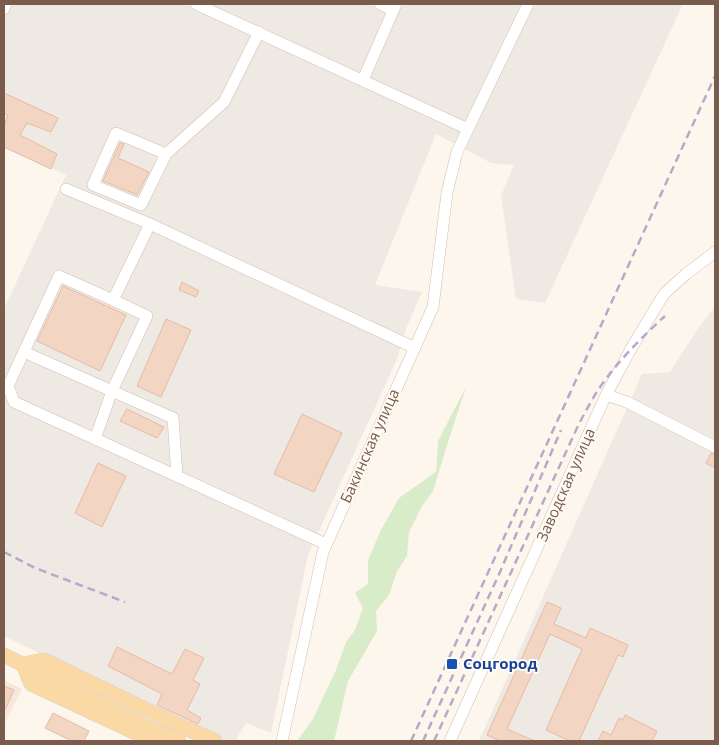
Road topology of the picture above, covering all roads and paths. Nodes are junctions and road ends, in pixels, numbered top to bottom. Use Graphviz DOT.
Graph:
graph roads {
  1 [pos="6,4"];
  2 [pos="196,4"];
  3 [pos="380,4"];
  4 [pos="528,4"];
  5 [pos="395,7"];
  6 [pos="4,9"];
  7 [pos="259,32"];
  8 [pos="363,80"];
  9 [pos="468,128"];
  10 [pos="166,154"];
  11 [pos="66,189"];
  12 [pos="150,224"];
  13 [pos="715,252"];
  14 [pos="113,300"];
  15 [pos="414,348"];
  16 [pos="24,352"];
  17 [pos="112,391"];
  18 [pos="606,395"];
  19 [pos="95,439"];
  20 [pos="715,446"];
  21 [pos="177,476"];
  22 [pos="326,544"];
  23 [pos="4,655"];
  24 [pos="23,664"];
  25 [pos="153,741"];
  26 [pos="179,741"];
  27 [pos="215,741"];
  28 [pos="282,741"];
  29 [pos="450,741"];
  1 -- 6 [label="street"];
  2 -- 7 [label="street"];
  3 -- 5 [label="street"];
  4 -- 9 [label="street, Бакинская улица"];
  5 -- 8 [label="street"];
  7 -- 8 [label="street"];
  7 -- 10 [label="street"];
  8 -- 9 [label="street"];
  9 -- 15 [label="street, Бакинская улица"];
  10 -- 10 [label="street"];
  11 -- 12 [label="street"];
  12 -- 14 [label="street"];
  12 -- 15 [label="street"];
  13 -- 18 [label="street, Заводская улица"];
  14 -- 16 [label="street"];
  14 -- 17 [label="street"];
  15 -- 22 [label="street, Бакинская улица"];
  16 -- 17 [label="street"];
  16 -- 19 [label="street"];
  17 -- 19 [label="street"];
  17 -- 21 [label="street"];
  18 -- 20 [label="street"];
  18 -- 29 [label="street, Заводская улица"];
  19 -- 21 [label="street"];
  21 -- 22 [label="street"];
  22 -- 28 [label="street, Бакинская улица"];
  23 -- 24 [label="main road"];
  24 -- 25 [label="main road"];
  24 -- 26 [label="main road"];
  24 -- 27 [label="main road"];
}
